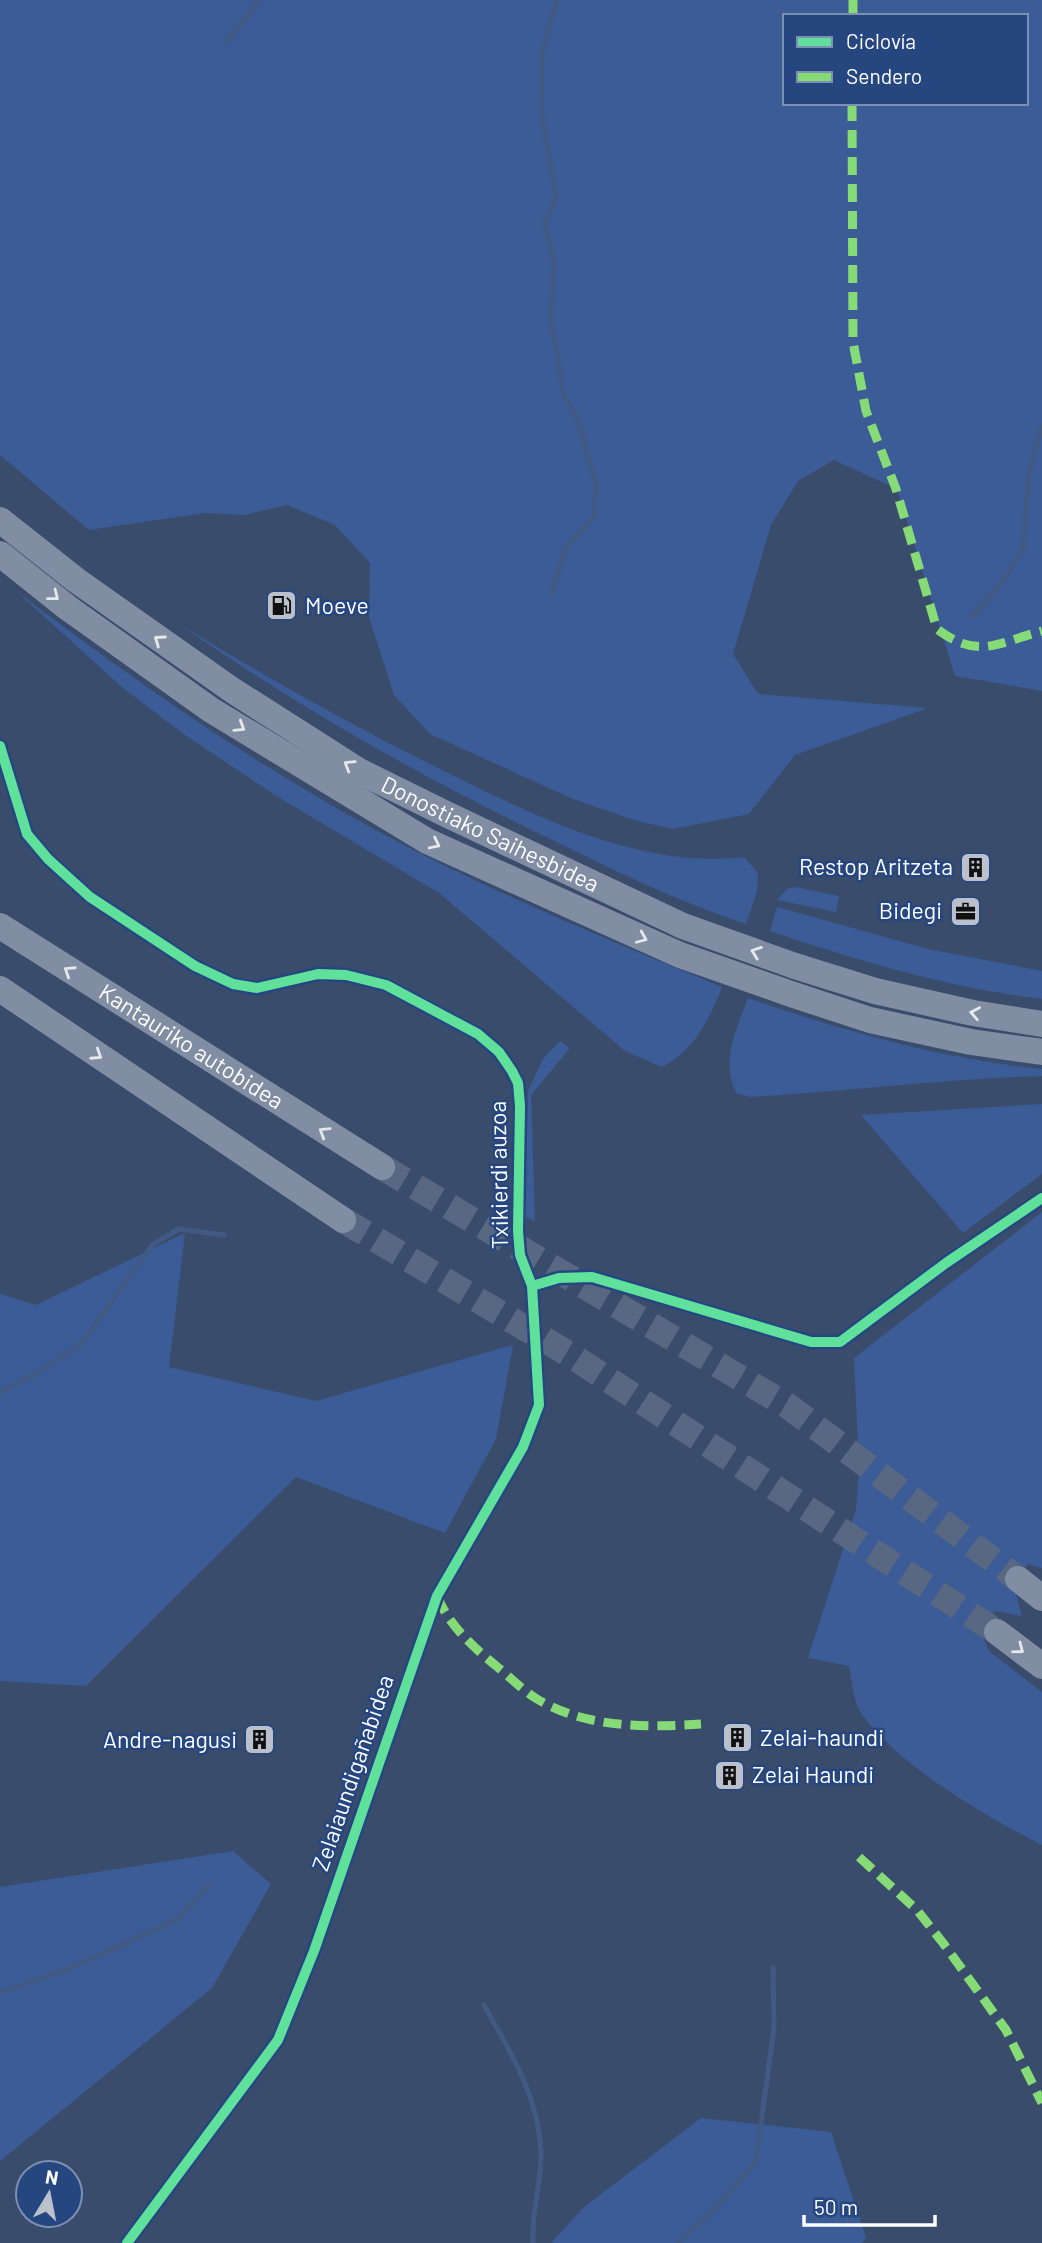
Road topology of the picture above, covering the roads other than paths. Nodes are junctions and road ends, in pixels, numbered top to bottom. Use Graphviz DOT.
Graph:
graph roads {
  1 [pos="0,520"];
  2 [pos="0,554"];
  3 [pos="0,746"];
  4 [pos="0,926"];
  5 [pos="0,989"];
  6 [pos="1042,1024"];
  7 [pos="1042,1052"];
  8 [pos="382,1167"];
  9 [pos="1042,1198"];
  10 [pos="343,1220"];
  11 [pos="532,1286"];
  12 [pos="1018,1579"];
  13 [pos="1042,1598"];
  14 [pos="997,1632"];
  15 [pos="1042,1666"];
  16 [pos="127,2243"];
  6 -- 1 [label="highway, Donostiako Saihesbidea, one-way"];
  2 -- 7 [label="highway, Donostiako Saihesbidea, one-way"];
  3 -- 11 [label="street, Txikierdi auzoa"];
  8 -- 4 [label="highway, Kantauriko autobidea, one-way"];
  5 -- 10 [label="highway, one-way"];
  9 -- 11 [label="street"];
  11 -- 16 [label="street, Zelaiaundigañabidea"];
  12 -- 13 [label="highway"];
  14 -- 15 [label="highway, one-way"];
}
